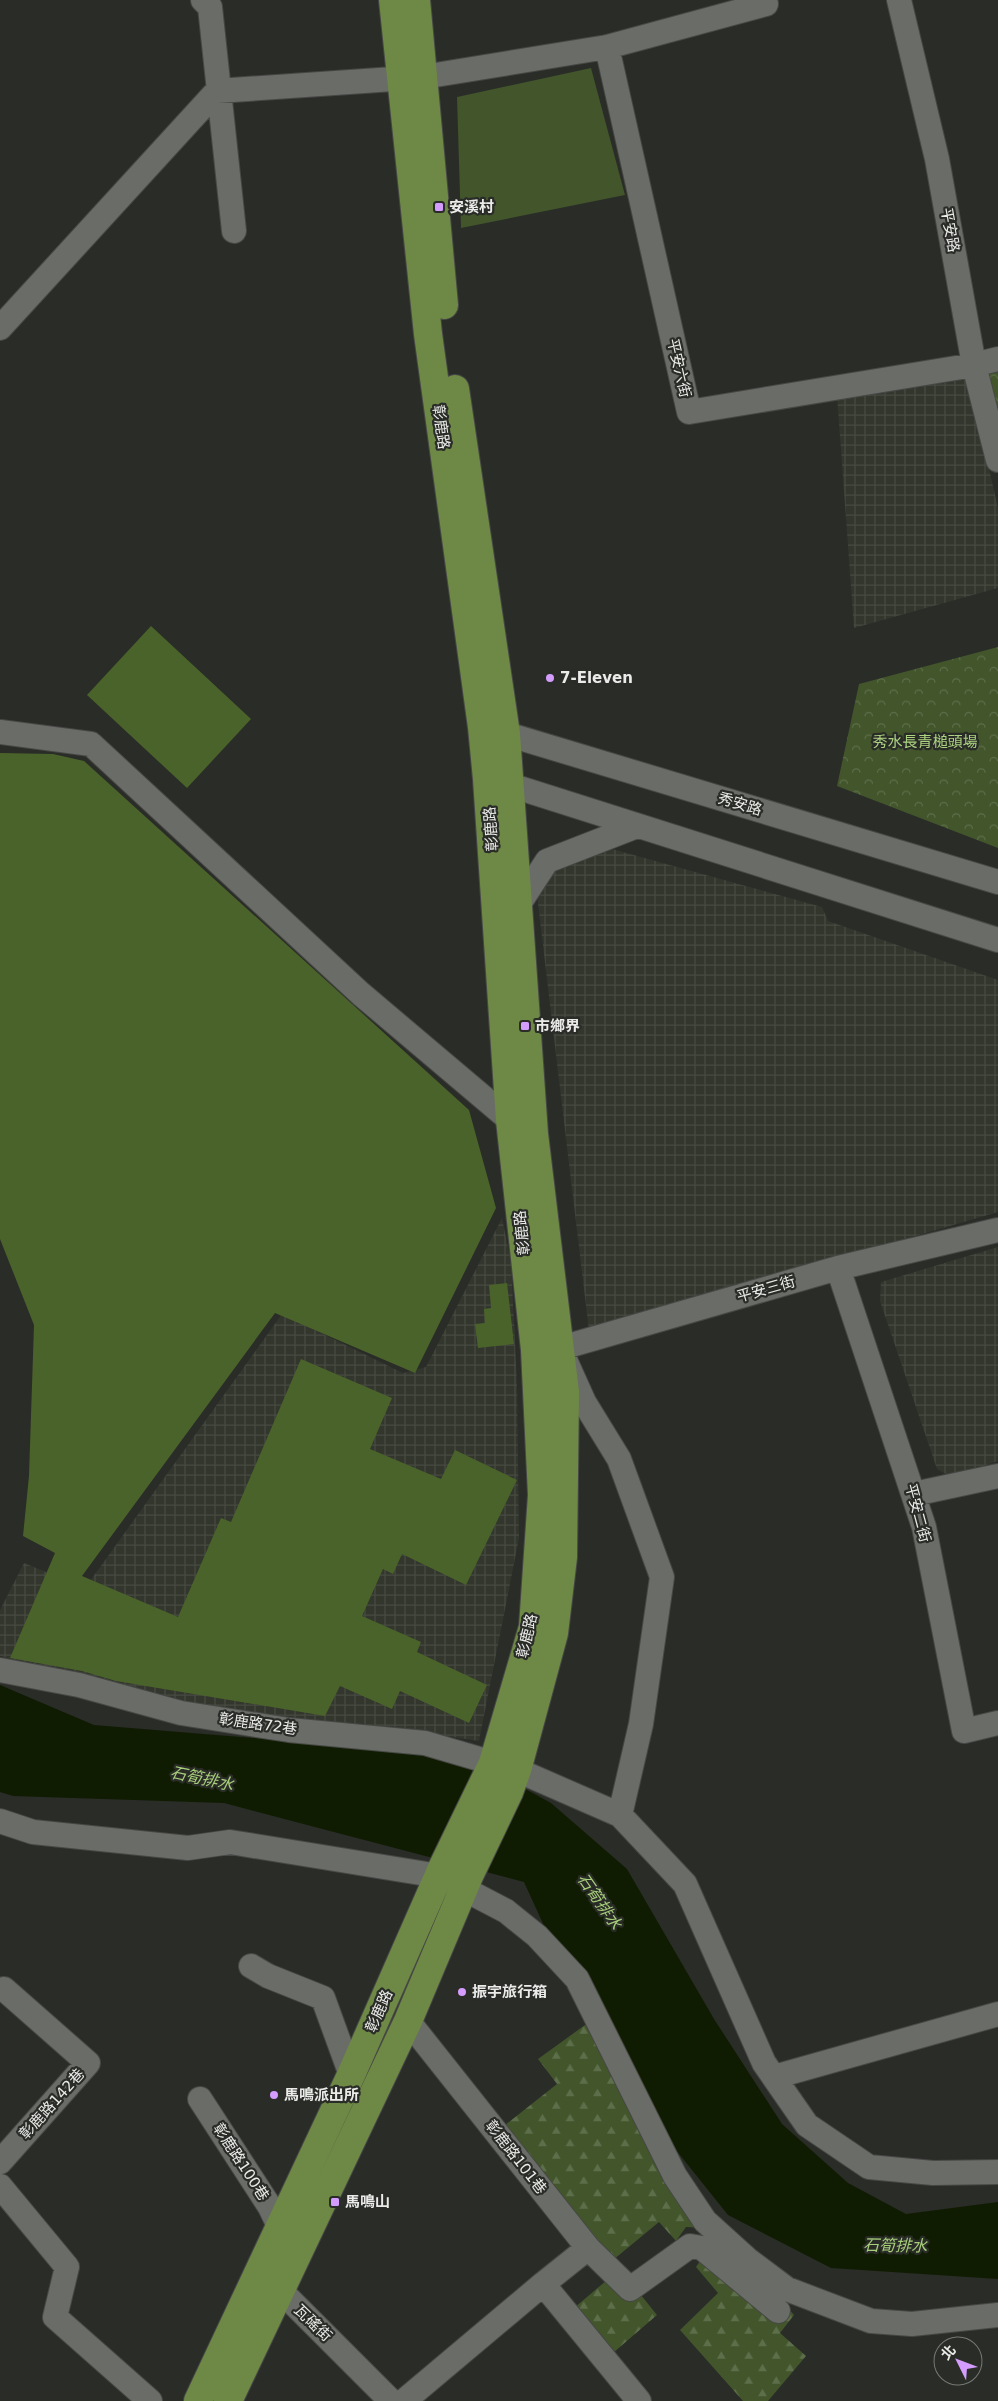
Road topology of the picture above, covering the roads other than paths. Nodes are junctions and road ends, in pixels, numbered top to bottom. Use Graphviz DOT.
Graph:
graph roads {
  1 [pos="203,0"];
  2 [pos="393,0"];
  3 [pos="416,0"];
  4 [pos="899,0"];
  5 [pos="766,4"];
  6 [pos="607,46"];
  7 [pos="412,78"];
  8 [pos="217,91"];
  9 [pos="234,231"];
  10 [pos="0,328"];
  11 [pos="998,359"];
  12 [pos="974,365"];
  13 [pos="998,460"];
  14 [pos="494,730"];
  15 [pos="0,732"];
  16 [pos="498,782"];
  17 [pos="637,826"];
  18 [pos="998,882"];
  19 [pos="517,907"];
  20 [pos="998,940"];
  21 [pos="510,1120"];
  22 [pos="534,1134"];
  23 [pos="998,1230"];
  24 [pos="838,1268"];
  25 [pos="548,1349"];
  26 [pos="998,1476"];
  27 [pos="914,1494"];
  28 [pos="0,1670"];
  29 [pos="998,1723"];
  30 [pos="500,1777"];
  31 [pos="620,1814"];
  32 [pos="0,1821"];
  33 [pos="441,1871"];
  34 [pos="467,1883"];
  35 [pos="251,1966"];
  36 [pos="4,1989"];
  37 [pos="998,2014"];
  38 [pos="408,2021"];
  39 [pos="351,2074"];
  40 [pos="774,2077"];
  41 [pos="200,2099"];
  42 [pos="0,2162"];
  43 [pos="998,2172"];
  44 [pos="0,2186"];
  45 [pos="279,2226"];
  46 [pos="588,2248"];
  47 [pos="543,2284"];
  48 [pos="279,2289"];
  49 [pos="778,2311"];
  50 [pos="998,2315"];
  51 [pos="150,2401"];
  52 [pos="198,2401"];
  53 [pos="228,2401"];
  54 [pos="392,2401"];
  55 [pos="404,2401"];
  56 [pos="639,2401"];
  1 -- 8 [label="street"];
  2 -- 7 [label="main road, 彰鹿路"];
  3 -- 7 [label="main road, 彰鹿路"];
  4 -- 12 [label="street, 平安路"];
  5 -- 6 [label="street"];
  6 -- 7 [label="street"];
  6 -- 12 [label="street, 平安六街"];
  7 -- 8 [label="street"];
  7 -- 14 [label="main road, 彰鹿路"];
  8 -- 9 [label="street"];
  8 -- 10 [label="street"];
  11 -- 12 [label="street, 平安六街"];
  12 -- 13 [label="street, 平安路"];
  14 -- 16 [label="main road, 彰鹿路"];
  14 -- 18 [label="street, 秀安路"];
  15 -- 21 [label="street"];
  16 -- 17 [label="street"];
  16 -- 19 [label="main road, 彰鹿路"];
  16 -- 21 [label="main road, 彰鹿路"];
  17 -- 19 [label="street"];
  17 -- 20 [label="street"];
  19 -- 22 [label="main road, 彰鹿路"];
  21 -- 22 [label="street"];
  21 -- 25 [label="main road, 彰鹿路"];
  22 -- 25 [label="main road, 彰鹿路"];
  23 -- 24 [label="street, 平安三街"];
  24 -- 25 [label="street, 平安三街"];
  24 -- 27 [label="street, 平安二街"];
  25 -- 30 [label="main road, 彰鹿路"];
  25 -- 31 [label="street"];
  26 -- 27 [label="street"];
  27 -- 29 [label="street, 平安二街"];
  28 -- 30 [label="street, 彰鹿路72巷"];
  30 -- 31 [label="street, 彰鹿路72巷"];
  30 -- 33 [label="main road, 彰鹿路"];
  30 -- 34 [label="main road, 彰鹿路"];
  31 -- 40 [label="street"];
  32 -- 33 [label="street"];
  33 -- 34 [label="street"];
  33 -- 39 [label="main road, 彰鹿路"];
  34 -- 38 [label="main road, 彰鹿路"];
  34 -- 50 [label="street"];
  35 -- 39 [label="street"];
  36 -- 42 [label="street, 彰鹿路142巷"];
  37 -- 40 [label="street"];
  38 -- 46 [label="street, 彰鹿路101巷"];
  38 -- 48 [label="main road, 彰鹿路"];
  39 -- 45 [label="main road, 彰鹿路"];
  40 -- 43 [label="street"];
  41 -- 45 [label="street, 彰鹿路100巷"];
  44 -- 51 [label="street"];
  45 -- 48 [label="street"];
  45 -- 52 [label="main road, 彰鹿路"];
  46 -- 47 [label="street"];
  46 -- 49 [label="street, 彰鹿路101巷"];
  47 -- 55 [label="street"];
  47 -- 56 [label="street"];
  48 -- 53 [label="main road, 彰鹿路"];
  48 -- 54 [label="street, 瓦磘街"];
}
